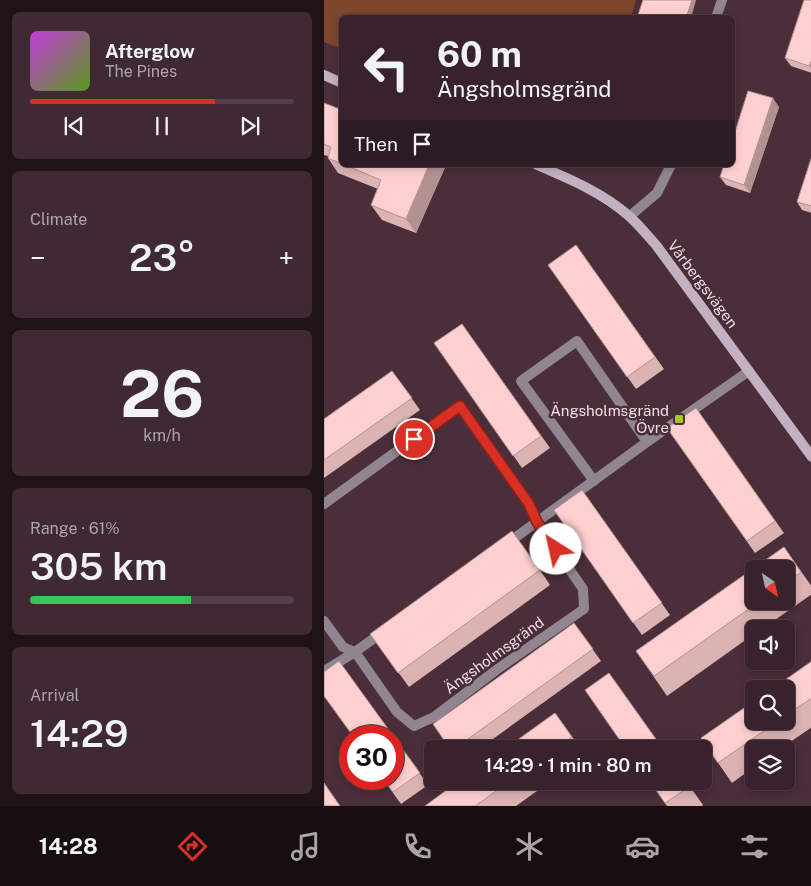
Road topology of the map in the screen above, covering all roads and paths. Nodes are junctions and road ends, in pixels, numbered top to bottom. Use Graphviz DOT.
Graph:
graph roads {
  1 [pos="722,0"];
  2 [pos="717,15"];
  3 [pos="324,75"];
  4 [pos="339,81"];
  5 [pos="543,167"];
  6 [pos="670,167"];
  7 [pos="630,216"];
  8 [pos="749,371"];
  9 [pos="647,442"];
  10 [pos="811,457"];
  11 [pos="594,482"];
  12 [pos="324,504"];
  13 [pos="537,522"];
  14 [pos="499,550"];
  15 [pos="324,621"];
  16 [pos="394,624"];
  17 [pos="355,652"];
  18 [pos="324,671"];
  1 -- 2 [label="street"];
  3 -- 4 [label="street"];
  5 -- 7 [label="street, Vårbergsvägen"];
  6 -- 7 [label="street"];
  7 -- 8 [label="street, Vårbergsvägen"];
  8 -- 9 [label="street"];
  8 -- 10 [label="street, Vårbergsvägen"];
  9 -- 11 [label="street"];
  9 -- 11 [label="street"];
  11 -- 13 [label="street"];
  12 -- 13 [label="street, Ängsholmsgränd"];
  13 -- 14 [label="street"];
  13 -- 17 [label="street, Ängsholmsgränd"];
  15 -- 17 [label="street, Ängsholmsgränd"];
  16 -- 17 [label="street"];
  17 -- 18 [label="street"];
}
